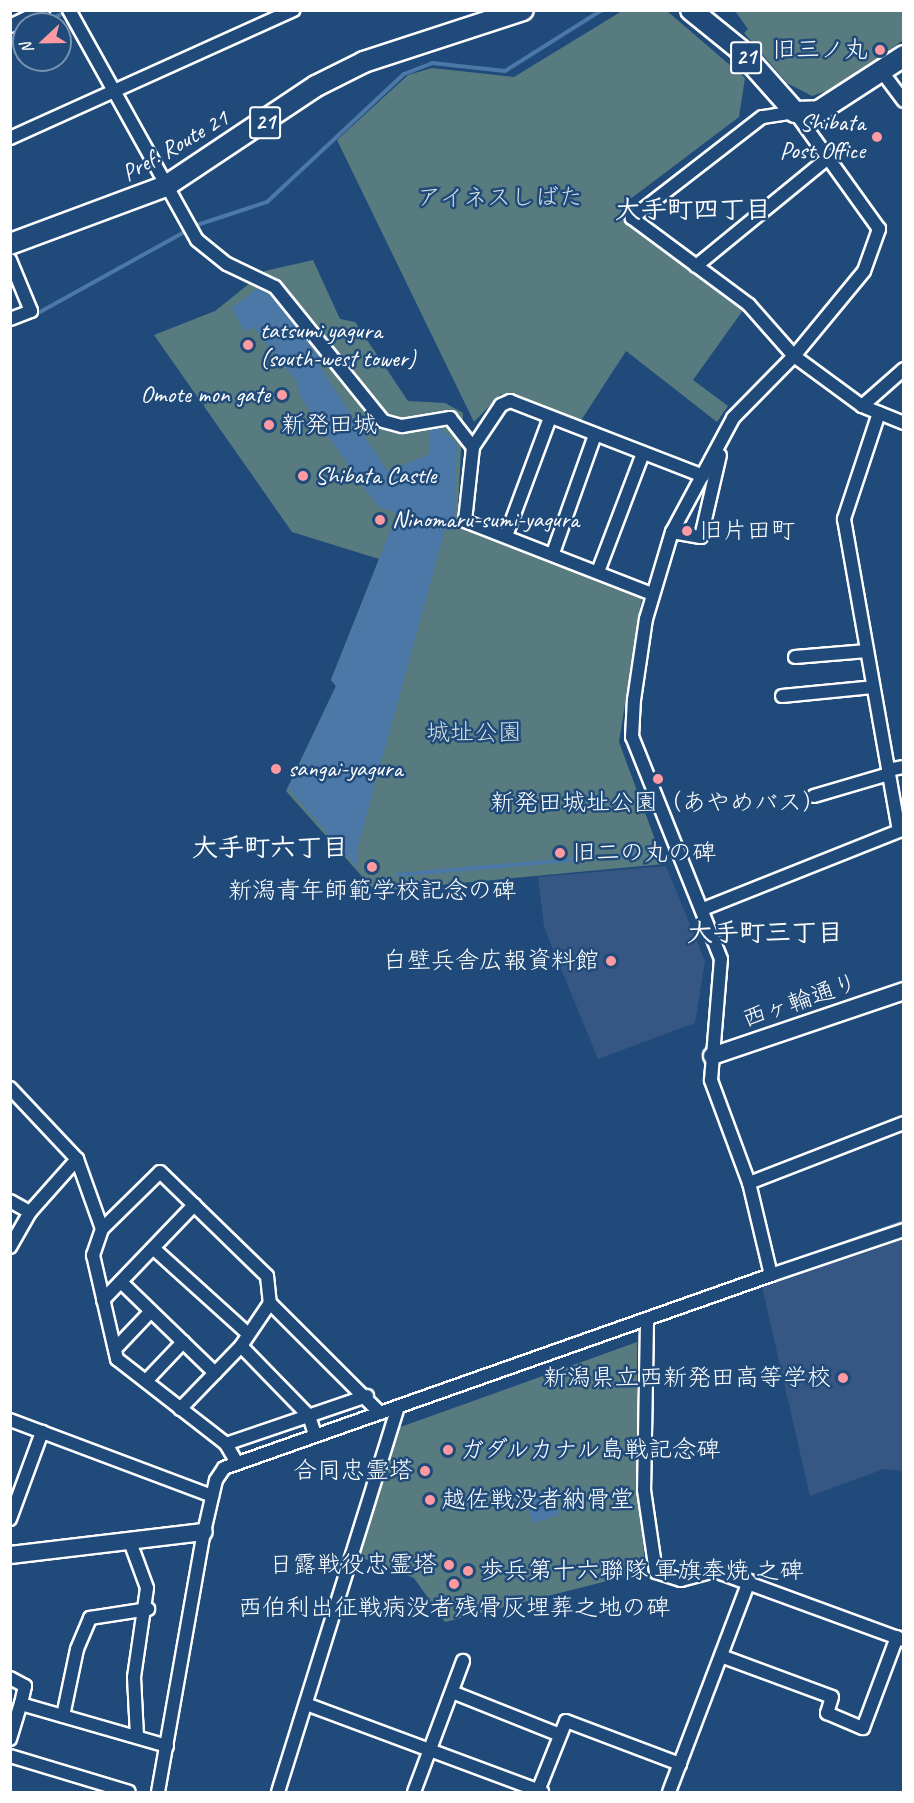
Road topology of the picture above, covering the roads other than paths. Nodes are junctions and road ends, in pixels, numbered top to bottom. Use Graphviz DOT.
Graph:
graph roads {
  1 [pos="43,10"];
  2 [pos="69,10"];
  3 [pos="293,10"];
  4 [pos="523,10"];
  5 [pos="691,10"];
  6 [pos="10,26"];
  7 [pos="903,56"];
  8 [pos="882,72"];
  9 [pos="114,92"];
  10 [pos="903,101"];
  11 [pos="795,112"];
  12 [pos="10,138"];
  13 [pos="828,158"];
  14 [pos="166,186"];
  15 [pos="10,244"];
  16 [pos="10,260"];
  17 [pos="696,266"];
  18 [pos="10,319"];
  19 [pos="794,356"];
  20 [pos="903,369"];
  21 [pos="862,405"];
  22 [pos="879,413"];
  23 [pos="550,418"];
  24 [pos="903,423"];
  25 [pos="595,435"];
  26 [pos="473,447"];
  27 [pos="722,447"];
  28 [pos="643,453"];
  29 [pos="703,476"];
  30 [pos="672,532"];
  31 [pos="506,536"];
  32 [pos="553,553"];
  33 [pos="599,569"];
  34 [pos="652,594"];
  35 [pos="867,651"];
  36 [pos="795,657"];
  37 [pos="873,687"];
  38 [pos="783,696"];
  39 [pos="903,767"];
  40 [pos="888,772"];
  41 [pos="814,796"];
  42 [pos="901,829"];
  43 [pos="704,909"];
  44 [pos="903,991"];
  45 [pos="712,1056"];
  46 [pos="10,1088"];
  47 [pos="903,1123"];
  48 [pos="77,1159"];
  49 [pos="749,1183"];
  50 [pos="10,1201"];
  51 [pos="194,1205"];
  52 [pos="30,1212"];
  53 [pos="102,1229"];
  54 [pos="903,1230"];
  55 [pos="10,1247"];
  56 [pos="153,1248"];
  57 [pos="771,1275"];
  58 [pos="121,1282"];
  59 [pos="103,1300"];
  60 [pos="270,1303"];
  61 [pos="152,1311"];
  62 [pos="647,1322"];
  63 [pos="247,1333"];
  64 [pos="183,1342"];
  65 [pos="241,1346"];
  66 [pos="115,1349"];
  67 [pos="215,1373"];
  68 [pos="146,1381"];
  69 [pos="367,1396"];
  70 [pos="398,1407"];
  71 [pos="180,1409"];
  72 [pos="380,1413"];
  73 [pos="309,1416"];
  74 [pos="10,1420"];
  75 [pos="42,1432"];
  76 [pos="315,1434"];
  77 [pos="226,1444"];
  78 [pos="236,1461"];
  79 [pos="212,1496"];
  80 [pos="10,1519"];
  81 [pos="204,1532"];
  82 [pos="129,1539"];
  83 [pos="10,1555"];
  84 [pos="749,1581"];
  85 [pos="148,1609"];
  86 [pos="900,1638"];
  87 [pos="721,1656"];
  88 [pos="464,1661"];
  89 [pos="10,1678"];
  90 [pos="452,1692"];
  91 [pos="21,1704"];
  92 [pos="306,1704"];
  93 [pos="63,1716"];
  94 [pos="561,1735"];
  95 [pos="137,1737"];
  96 [pos="10,1740"];
  97 [pos="168,1746"];
  98 [pos="430,1750"];
  99 [pos="10,1756"];
  100 [pos="680,1764"];
  101 [pos="418,1791"];
  102 [pos="129,1792"];
  103 [pos="158,1792"];
  104 [pos="278,1792"];
  105 [pos="540,1792"];
  106 [pos="669,1792"];
  1 -- 6 [label="street"];
  2 -- 9 [label="street"];
  3 -- 9 [label="street"];
  4 -- 14 [label="main road, Pref. Route 21 / 21"];
  5 -- 11 [label="main road, 21"];
  7 -- 8 [label="main road"];
  8 -- 10 [label="street"];
  8 -- 11 [label="main road"];
  9 -- 12 [label="street"];
  9 -- 14 [label="street"];
  11 -- 13 [label="street"];
  11 -- 17 [label="street"];
  13 -- 17 [label="street"];
  13 -- 19 [label="street"];
  14 -- 15 [label="main road, Pref. Route 21 / 21"];
  14 -- 26 [label="street"];
  16 -- 18 [label="street"];
  17 -- 19 [label="street"];
  19 -- 21 [label="street"];
  19 -- 27 [label="street"];
  20 -- 21 [label="street"];
  21 -- 22 [label="street"];
  22 -- 24 [label="street"];
  22 -- 35 [label="street"];
  23 -- 25 [label="street"];
  23 -- 26 [label="street"];
  23 -- 31 [label="street"];
  25 -- 28 [label="street"];
  25 -- 32 [label="street"];
  26 -- 31 [label="street"];
  27 -- 29 [label="street"];
  27 -- 30 [label="street"];
  28 -- 29 [label="street"];
  28 -- 33 [label="street"];
  29 -- 30 [label="street"];
  30 -- 34 [label="street"];
  31 -- 32 [label="street"];
  32 -- 33 [label="street"];
  33 -- 34 [label="street"];
  34 -- 43 [label="street"];
  35 -- 36 [label="street"];
  35 -- 37 [label="street"];
  37 -- 38 [label="street"];
  37 -- 40 [label="street"];
  39 -- 40 [label="street"];
  40 -- 41 [label="street"];
  40 -- 42 [label="street"];
  42 -- 43 [label="street"];
  43 -- 45 [label="street"];
  44 -- 45 [label="street, 西ヶ輪通り"];
  45 -- 49 [label="street"];
  46 -- 48 [label="street"];
  47 -- 49 [label="street"];
  48 -- 52 [label="street"];
  48 -- 53 [label="street"];
  49 -- 57 [label="street"];
  50 -- 52 [label="street"];
  51 -- 53 [label="street"];
  51 -- 56 [label="street"];
  51 -- 60 [label="street"];
  52 -- 55 [label="street"];
  53 -- 59 [label="street"];
  54 -- 57 [label="street"];
  56 -- 58 [label="street"];
  56 -- 63 [label="street"];
  57 -- 62 [label="street"];
  58 -- 59 [label="street"];
  58 -- 61 [label="street"];
  59 -- 66 [label="street"];
  60 -- 63 [label="street"];
  60 -- 69 [label="street"];
  61 -- 64 [label="street"];
  61 -- 66 [label="street"];
  62 -- 70 [label="street"];
  62 -- 84 [label="street"];
  63 -- 65 [label="street"];
  64 -- 67 [label="street"];
  64 -- 68 [label="street"];
  65 -- 67 [label="street"];
  65 -- 73 [label="street"];
  66 -- 68 [label="street"];
  67 -- 71 [label="street"];
  68 -- 71 [label="street"];
  69 -- 72 [label="street"];
  69 -- 73 [label="street"];
  70 -- 72 [label="street"];
  70 -- 92 [label="street"];
  71 -- 77 [label="street"];
  72 -- 76 [label="street"];
  73 -- 76 [label="street"];
  73 -- 77 [label="street"];
  74 -- 75 [label="street"];
  75 -- 79 [label="street"];
  75 -- 80 [label="street"];
  76 -- 78 [label="street"];
  77 -- 78 [label="street"];
  78 -- 79 [label="street"];
  79 -- 81 [label="street"];
  81 -- 82 [label="street"];
  81 -- 97 [label="street"];
  82 -- 83 [label="street"];
  82 -- 85 [label="street"];
  84 -- 86 [label="street"];
  84 -- 87 [label="street"];
  85 -- 93 [label="street"];
  85 -- 95 [label="street"];
  86 -- 87 [label="street"];
  87 -- 100 [label="street"];
  88 -- 90 [label="street"];
  89 -- 91 [label="street"];
  90 -- 94 [label="street"];
  90 -- 98 [label="street"];
  91 -- 93 [label="street"];
  91 -- 96 [label="street"];
  92 -- 98 [label="street"];
  92 -- 104 [label="street"];
  93 -- 95 [label="street"];
  94 -- 100 [label="street"];
  94 -- 105 [label="street"];
  95 -- 97 [label="street"];
  97 -- 103 [label="street"];
  98 -- 101 [label="street"];
  98 -- 105 [label="street"];
  99 -- 102 [label="street"];
  100 -- 106 [label="street"];
}
